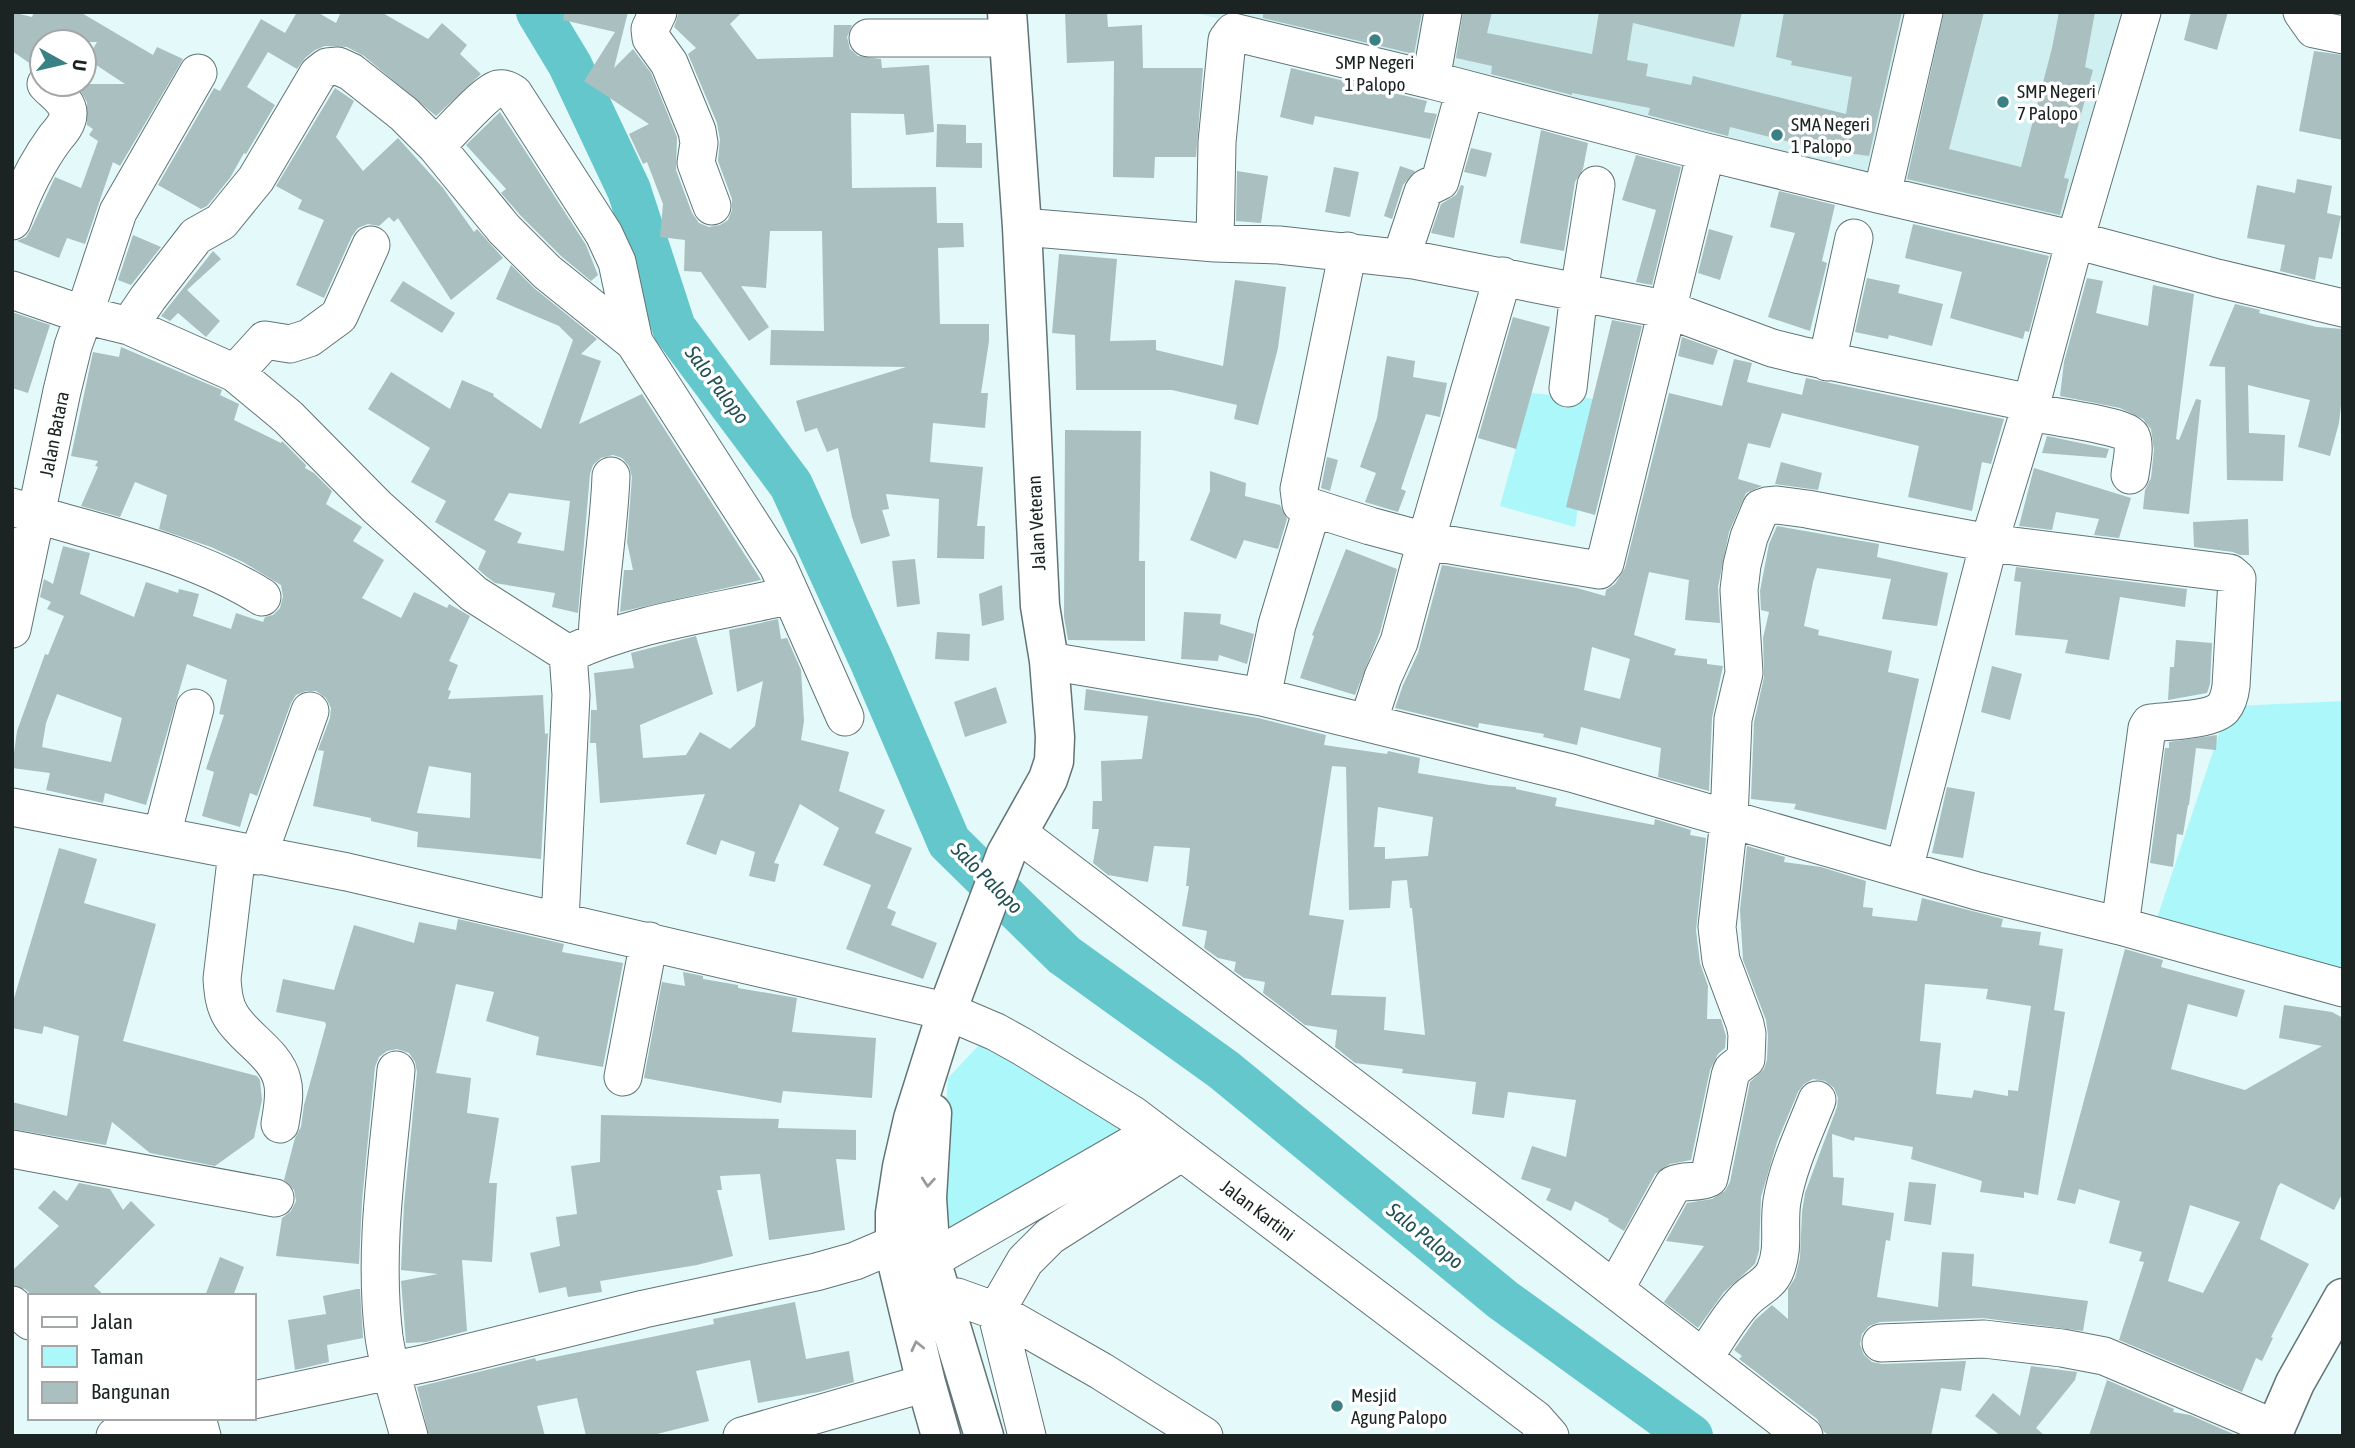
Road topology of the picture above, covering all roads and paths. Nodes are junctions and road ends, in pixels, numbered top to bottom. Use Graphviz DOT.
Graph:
graph roads {
  1 [pos="658,12"];
  2 [pos="1443,12"];
  3 [pos="1924,12"];
  4 [pos="2142,12"];
  5 [pos="2302,12"];
  6 [pos="1008,25"];
  7 [pos="2343,35"];
  8 [pos="868,38"];
  9 [pos="198,73"];
  10 [pos="1448,85"];
  11 [pos="59,98"];
  12 [pos="436,146"];
  13 [pos="1706,152"];
  14 [pos="1596,185"];
  15 [pos="1882,194"];
  16 [pos="712,206"];
  17 [pos="12,221"];
  18 [pos="1022,227"];
  19 [pos="1854,238"];
  20 [pos="2075,240"];
  21 [pos="1215,243"];
  22 [pos="371,244"];
  23 [pos="1348,251"];
  24 [pos="1401,258"];
  25 [pos="1503,276"];
  26 [pos="12,290"];
  27 [pos="1579,292"];
  28 [pos="2343,308"];
  29 [pos="1669,310"];
  30 [pos="84,315"];
  31 [pos="130,326"];
  32 [pos="634,342"];
  33 [pos="1827,362"];
  34 [pos="235,373"];
  35 [pos="1568,388"];
  36 [pos="2030,407"];
  37 [pos="2130,475"];
  38 [pos="611,476"];
  39 [pos="1312,509"];
  40 [pos="25,511"];
  41 [pos="1426,541"];
  42 [pos="1989,543"];
  43 [pos="791,595"];
  44 [pos="262,597"];
  45 [pos="12,629"];
  46 [pos="583,647"];
  47 [pos="1049,661"];
  48 [pos="1262,697"];
  49 [pos="195,708"];
  50 [pos="310,711"];
  51 [pos="845,717"];
  52 [pos="1368,722"];
  53 [pos="12,807"];
  54 [pos="1729,820"];
  55 [pos="162,835"];
  56 [pos="1012,844"];
  57 [pos="248,854"];
  58 [pos="1904,869"];
  59 [pos="559,921"];
  60 [pos="2120,926"];
  61 [pos="649,941"];
  62 [pos="2343,988"];
  63 [pos="947,1011"];
  64 [pos="930,1065"];
  65 [pos="396,1070"];
  66 [pos="623,1077"];
  67 [pos="1817,1100"];
  68 [pos="280,1124"];
  69 [pos="1168,1142"];
  70 [pos="12,1149"];
  71 [pos="275,1198"];
  72 [pos="895,1244"];
  73 [pos="931,1260"];
  74 [pos="1615,1289"];
  75 [pos="943,1297"];
  76 [pos="2343,1298"];
  77 [pos="12,1305"];
  78 [pos="996,1311"];
  79 [pos="28,1319"];
  80 [pos="2332,1341"];
  81 [pos="1881,1343"];
  82 [pos="1704,1357"];
  83 [pos="391,1371"];
  84 [pos="926,1383"];
  85 [pos="256,1400"];
  86 [pos="158,1421"];
  87 [pos="981,1425"];
  88 [pos="940,1430"];
  89 [pos="2273,1432"];
  90 [pos="746,1435"];
  91 [pos="115,1436"];
  92 [pos="409,1436"];
  93 [pos="1027,1436"];
  94 [pos="1204,1436"];
  95 [pos="1550,1436"];
  96 [pos="1804,1436"];
  1 -- 16 [label="street"];
  2 -- 10 [label="street"];
  3 -- 15 [label="street"];
  4 -- 20 [label="street"];
  5 -- 7 [label="street"];
  6 -- 8 [label="street"];
  6 -- 18 [label="highway, Jalan Veteran"];
  9 -- 30 [label="street, Jalan Batara"];
  10 -- 13 [label="street"];
  10 -- 21 [label="street"];
  10 -- 24 [label="street"];
  11 -- 17 [label="street"];
  12 -- 31 [label="street"];
  12 -- 32 [label="street"];
  12 -- 32 [label="street"];
  13 -- 15 [label="street"];
  13 -- 29 [label="street"];
  14 -- 27 [label="street"];
  15 -- 20 [label="street"];
  18 -- 21 [label="street"];
  18 -- 47 [label="highway, Jalan Veteran"];
  19 -- 33 [label="street"];
  20 -- 28 [label="street"];
  20 -- 36 [label="street"];
  21 -- 23 [label="street"];
  22 -- 34 [label="street"];
  23 -- 24 [label="street"];
  23 -- 39 [label="street"];
  24 -- 25 [label="street"];
  25 -- 27 [label="street"];
  25 -- 41 [label="street"];
  26 -- 30 [label="street"];
  27 -- 29 [label="street"];
  27 -- 35 [label="street"];
  29 -- 33 [label="street"];
  29 -- 41 [label="street"];
  30 -- 31 [label="street"];
  30 -- 40 [label="street, Jalan Batara"];
  31 -- 34 [label="street"];
  32 -- 43 [label="street"];
  33 -- 36 [label="street"];
  34 -- 46 [label="street"];
  36 -- 37 [label="street"];
  36 -- 42 [label="street"];
  38 -- 46 [label="street"];
  39 -- 41 [label="street"];
  39 -- 48 [label="street"];
  40 -- 44 [label="street"];
  40 -- 45 [label="street, Jalan Batara"];
  41 -- 52 [label="street"];
  42 -- 54 [label="street"];
  42 -- 58 [label="street"];
  42 -- 60 [label="street"];
  43 -- 46 [label="street"];
  43 -- 51 [label="street"];
  46 -- 59 [label="street"];
  47 -- 48 [label="street"];
  47 -- 56 [label="highway, Jalan Veteran"];
  48 -- 52 [label="street"];
  49 -- 55 [label="street"];
  50 -- 57 [label="street"];
  52 -- 54 [label="street"];
  53 -- 55 [label="street, Jalan Kartini"];
  54 -- 58 [label="street"];
  54 -- 74 [label="street"];
  55 -- 57 [label="street, Jalan Kartini"];
  56 -- 63 [label="highway, Jalan Veteran"];
  56 -- 74 [label="street"];
  57 -- 59 [label="street, Jalan Kartini"];
  57 -- 68 [label="street"];
  58 -- 60 [label="street"];
  59 -- 61 [label="street, Jalan Kartini"];
  60 -- 62 [label="street"];
  61 -- 63 [label="street, Jalan Kartini"];
  61 -- 66 [label="street"];
  63 -- 64 [label="highway, Jalan Veteran"];
  63 -- 69 [label="street, Jalan Kartini"];
  64 -- 72 [label="highway, Jalan Veteran"];
  64 -- 73 [label="highway, one-way"];
  65 -- 83 [label="street"];
  67 -- 82 [label="street"];
  69 -- 73 [label="street"];
  69 -- 78 [label="street"];
  69 -- 95 [label="street, Jalan Kartini"];
  70 -- 71 [label="street"];
  72 -- 83 [label="street"];
  84 -- 72 [label="highway, Jalan Veteran, one-way"];
  73 -- 75 [label="highway"];
  74 -- 82 [label="street"];
  75 -- 78 [label="street"];
  75 -- 87 [label="highway"];
  76 -- 80 [label="highway"];
  77 -- 79 [label="street"];
  78 -- 93 [label="street"];
  78 -- 94 [label="street"];
  80 -- 89 [label="highway"];
  81 -- 89 [label="street"];
  82 -- 96 [label="street"];
  83 -- 85 [label="street"];
  83 -- 92 [label="street"];
  84 -- 88 [label="highway, Jalan Veteran"];
  84 -- 90 [label="street"];
  86 -- 91 [label="street"];
  87 -- 88 [label="highway"];
}
